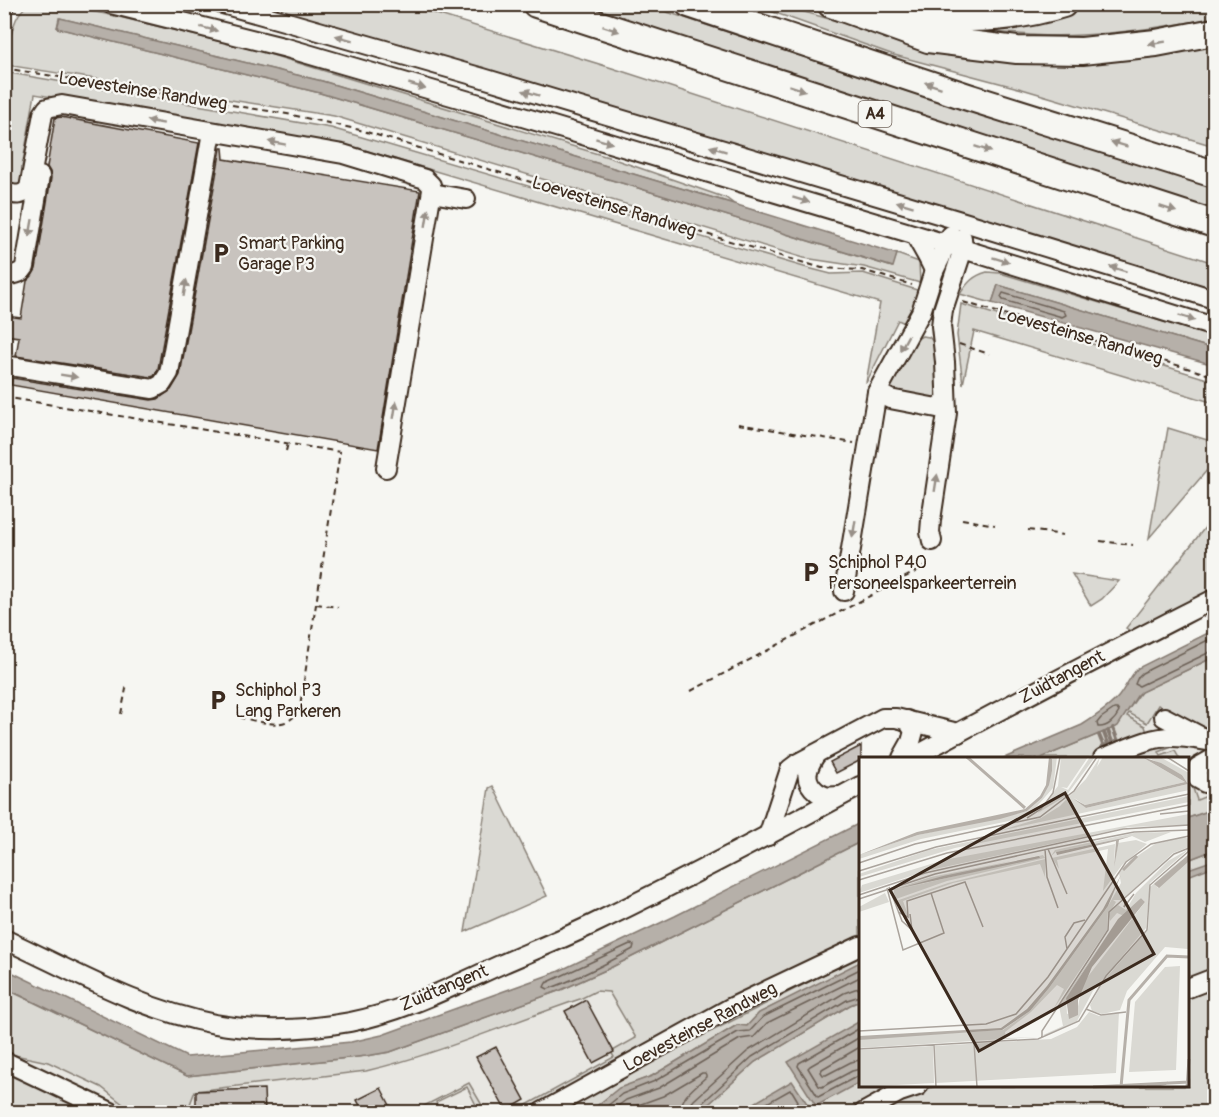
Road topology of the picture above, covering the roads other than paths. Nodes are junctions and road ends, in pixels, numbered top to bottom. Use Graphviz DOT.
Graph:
graph roads {
  1 [pos="111,4"];
  2 [pos="222,4"];
  3 [pos="536,4"];
  4 [pos="689,4"];
  5 [pos="831,4"];
  6 [pos="869,4"];
  7 [pos="1063,4"];
  8 [pos="1215,32"];
  9 [pos="212,132"];
  10 [pos="37,169"];
  11 [pos="1215,174"];
  12 [pos="4,192"];
  13 [pos="432,193"];
  14 [pos="465,199"];
  15 [pos="961,221"];
  16 [pos="1215,224"];
  17 [pos="915,235"];
  18 [pos="945,243"];
  19 [pos="963,249"];
  20 [pos="934,271"];
  21 [pos="4,274"];
  22 [pos="1215,299"];
  23 [pos="1215,327"];
  24 [pos="4,365"];
  25 [pos="877,392"];
  26 [pos="946,401"];
  27 [pos="386,468"];
  28 [pos="932,541"];
  29 [pos="844,591"];
  30 [pos="1215,599"];
  31 [pos="1164,717"];
  32 [pos="907,720"];
  33 [pos="958,733"];
  34 [pos="1215,741"];
  35 [pos="816,754"];
  36 [pos="903,757"];
  37 [pos="916,757"];
  38 [pos="1106,757"];
  39 [pos="1215,758"];
  40 [pos="1215,784"];
  41 [pos="859,787"];
  42 [pos="840,796"];
  43 [pos="768,836"];
  44 [pos="4,939"];
  45 [pos="859,947"];
  46 [pos="1215,978"];
  47 [pos="1189,988"];
  48 [pos="4,1061"];
  49 [pos="915,1087"];
  50 [pos="111,1113"];
  51 [pos="542,1113"];
  52 [pos="864,1113"];
  1 -- 17 [label="street, one-way"];
  15 -- 2 [label="street, one-way"];
  3 -- 16 [label="highway, A4, one-way"];
  11 -- 4 [label="highway, one-way"];
  8 -- 5 [label="highway, one-way"];
  6 -- 7 [label="highway"];
  9 -- 10 [label="street, one-way"];
  13 -- 9 [label="street, one-way"];
  24 -- 9 [label="street, one-way"];
  10 -- 12 [label="street"];
  10 -- 21 [label="street, one-way"];
  13 -- 14 [label="street"];
  27 -- 13 [label="street, one-way"];
  15 -- 18 [label="street"];
  15 -- 19 [label="street"];
  22 -- 15 [label="street, one-way"];
  17 -- 18 [label="street"];
  17 -- 20 [label="street"];
  18 -- 19 [label="street"];
  18 -- 20 [label="street"];
  19 -- 23 [label="street, one-way"];
  19 -- 26 [label="street"];
  20 -- 25 [label="street, one-way"];
  25 -- 26 [label="street"];
  25 -- 29 [label="street, one-way"];
  28 -- 26 [label="street, one-way"];
  30 -- 33 [label="street, Zuidtangent"];
  31 -- 34 [label="street"];
  32 -- 33 [label="street"];
  32 -- 35 [label="street"];
  32 -- 36 [label="street"];
  33 -- 37 [label="street, Zuidtangent"];
  34 -- 38 [label="street"];
  35 -- 42 [label="street"];
  35 -- 43 [label="street"];
  39 -- 40 [label="street"];
  41 -- 42 [label="street, Zuidtangent"];
  42 -- 43 [label="street, Zuidtangent"];
  43 -- 44 [label="street, Zuidtangent"];
  45 -- 51 [label="street, Loevesteinse Randweg"];
  46 -- 47 [label="street"];
  48 -- 50 [label="street"];
  49 -- 52 [label="street"];
}
